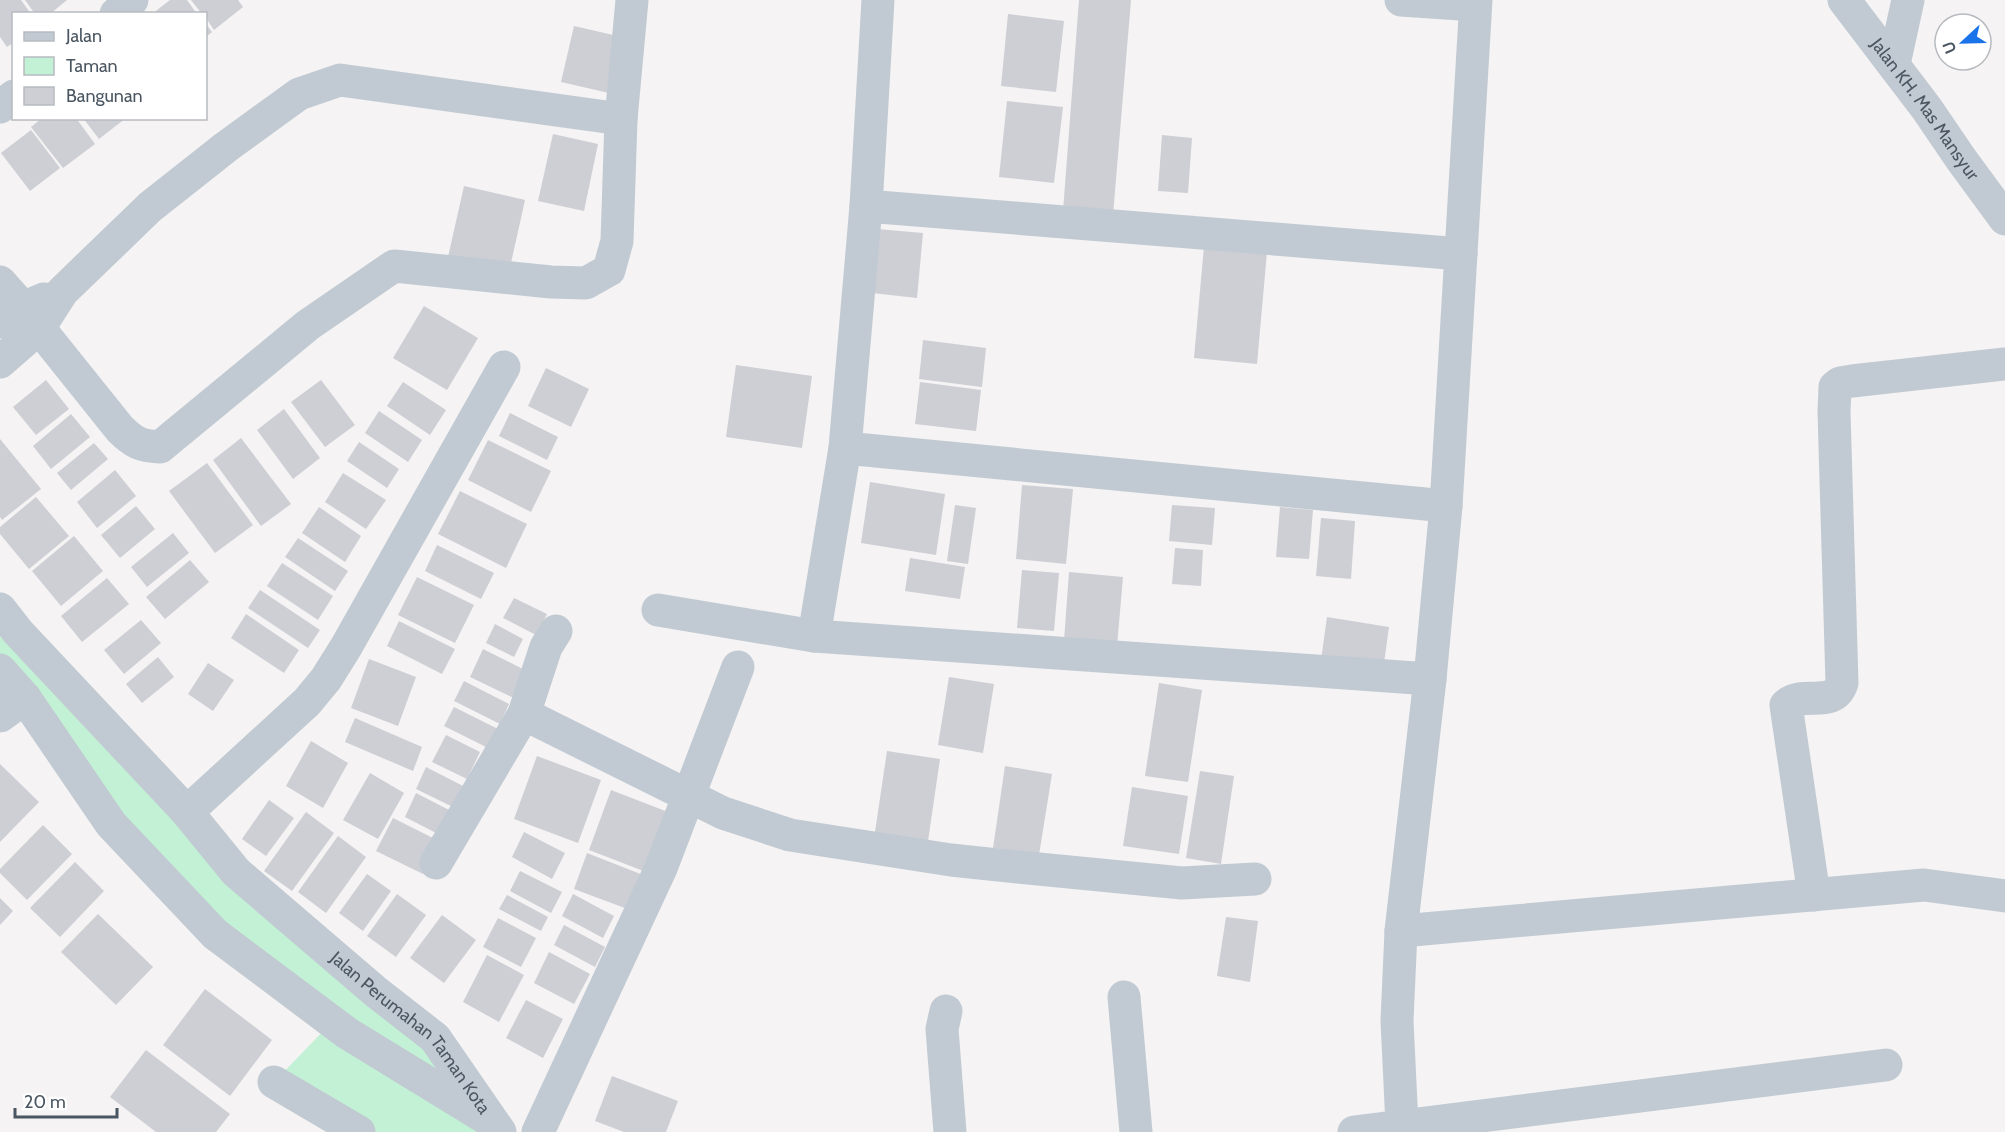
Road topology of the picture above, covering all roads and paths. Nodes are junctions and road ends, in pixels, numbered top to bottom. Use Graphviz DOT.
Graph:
graph roads {
  1 [pos="132,0"];
  2 [pos="633,0"];
  3 [pos="878,0"];
  4 [pos="1401,0"];
  5 [pos="1844,0"];
  6 [pos="1908,0"];
  7 [pos="1475,2"];
  8 [pos="118,12"];
  9 [pos="1894,64"];
  10 [pos="12,98"];
  11 [pos="0,107"];
  12 [pos="621,119"];
  13 [pos="866,206"];
  14 [pos="2005,219"];
  15 [pos="1461,254"];
  16 [pos="0,282"];
  17 [pos="21,319"];
  18 [pos="0,362"];
  19 [pos="2005,364"];
  20 [pos="504,368"];
  21 [pos="845,448"];
  22 [pos="1446,506"];
  23 [pos="0,609"];
  24 [pos="658,610"];
  25 [pos="556,631"];
  26 [pos="814,636"];
  27 [pos="738,667"];
  28 [pos="0,670"];
  29 [pos="1430,680"];
  30 [pos="12,707"];
  31 [pos="524,714"];
  32 [pos="688,797"];
  33 [pos="187,812"];
  34 [pos="436,863"];
  35 [pos="1255,879"];
  36 [pos="1814,895"];
  37 [pos="2005,896"];
  38 [pos="1401,931"];
  39 [pos="1124,997"];
  40 [pos="946,1011"];
  41 [pos="1886,1065"];
  42 [pos="274,1082"];
  43 [pos="498,1128"];
  44 [pos="1403,1129"];
  45 [pos="359,1132"];
  46 [pos="538,1132"];
  47 [pos="950,1132"];
  48 [pos="1136,1132"];
  49 [pos="1354,1132"];
  1 -- 8 [label="street"];
  2 -- 12 [label="street"];
  3 -- 13 [label="street"];
  4 -- 7 [label="street"];
  5 -- 9 [label="street, Jalan KH. Mas Mansyur"];
  6 -- 9 [label="street"];
  7 -- 15 [label="street"];
  9 -- 14 [label="street, Jalan KH. Mas Mansyur"];
  10 -- 11 [label="street"];
  12 -- 17 [label="street"];
  12 -- 17 [label="street"];
  13 -- 15 [label="street"];
  13 -- 21 [label="street"];
  15 -- 22 [label="street"];
  16 -- 17 [label="street"];
  17 -- 18 [label="street"];
  19 -- 36 [label="street"];
  20 -- 33 [label="street"];
  21 -- 22 [label="street"];
  21 -- 26 [label="street"];
  22 -- 29 [label="street"];
  23 -- 33 [label="street, Jalan Perumahan Taman Kota"];
  24 -- 26 [label="street"];
  25 -- 31 [label="street"];
  26 -- 29 [label="street"];
  27 -- 32 [label="street"];
  28 -- 30 [label="street, Jalan Perumahan Taman Kota"];
  29 -- 38 [label="street"];
  30 -- 43 [label="street, Jalan Perumahan Taman Kota"];
  31 -- 32 [label="street"];
  31 -- 34 [label="street"];
  32 -- 35 [label="street"];
  32 -- 46 [label="street"];
  33 -- 43 [label="street, Jalan Perumahan Taman Kota"];
  36 -- 37 [label="street"];
  36 -- 38 [label="street"];
  38 -- 44 [label="street"];
  39 -- 48 [label="street"];
  40 -- 47 [label="street"];
  41 -- 44 [label="street"];
  42 -- 45 [label="street"];
  44 -- 49 [label="street"];
}
